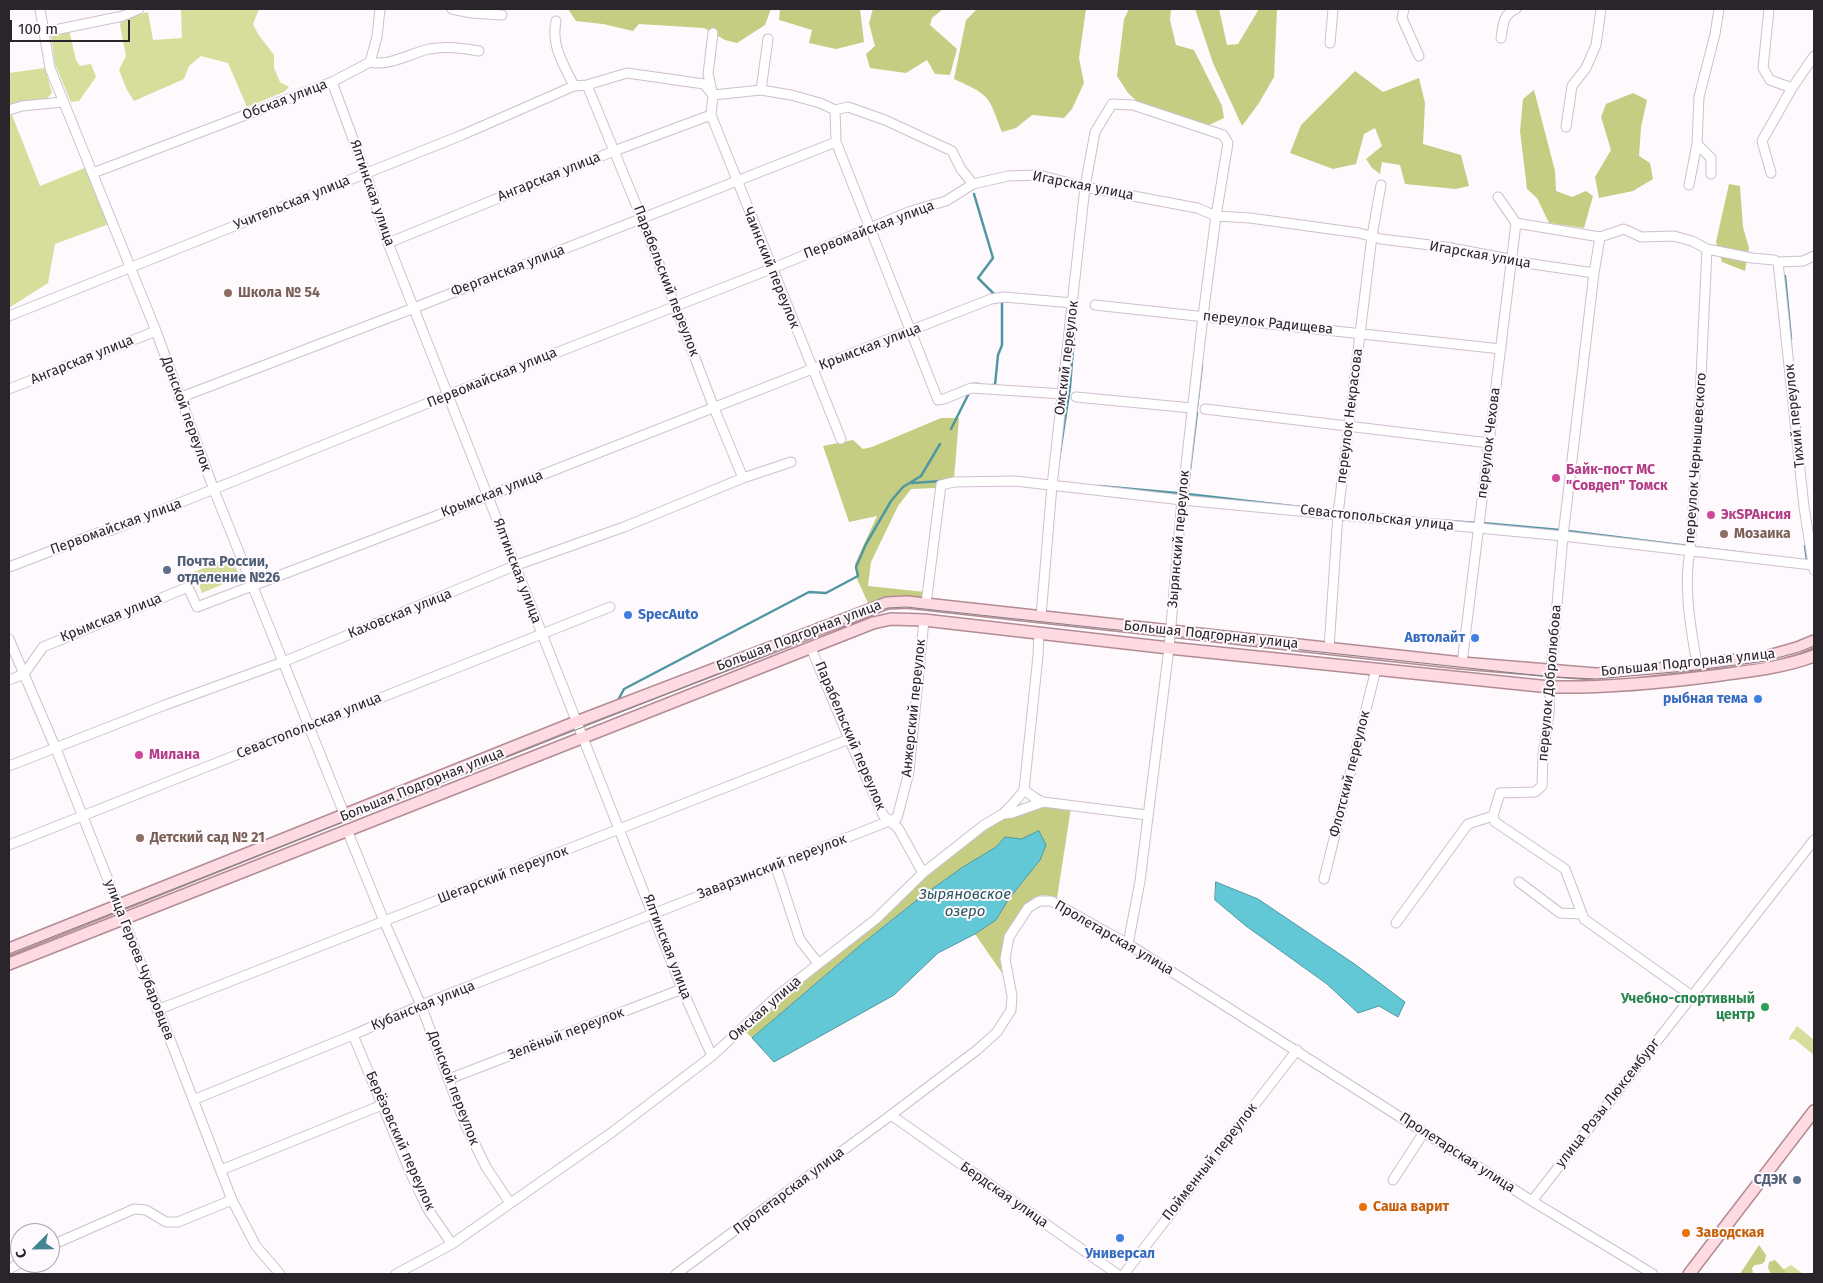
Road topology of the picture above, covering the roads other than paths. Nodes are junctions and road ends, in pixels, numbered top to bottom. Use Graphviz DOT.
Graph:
graph roads {
  1 [pos="40,9"];
  2 [pos="139,9"];
  3 [pos="380,9"];
  4 [pos="452,9"];
  5 [pos="1333,9"];
  6 [pos="1404,9"];
  7 [pos="1516,9"];
  8 [pos="1602,9"];
  9 [pos="1719,9"];
  10 [pos="1769,9"];
  11 [pos="502,15"];
  12 [pos="556,21"];
  13 [pos="45,32"];
  14 [pos="713,33"];
  15 [pos="1501,38"];
  16 [pos="768,39"];
  17 [pos="1330,43"];
  18 [pos="479,51"];
  19 [pos="1419,56"];
  20 [pos="1814,56"];
  21 [pos="370,62"];
  22 [pos="332,82"];
  23 [pos="587,85"];
  24 [pos="574,86"];
  25 [pos="1792,88"];
  26 [pos="760,90"];
  27 [pos="713,95"];
  28 [pos="63,102"];
  29 [pos="9,110"];
  30 [pos="835,110"];
  31 [pos="711,115"];
  32 [pos="1566,127"];
  33 [pos="1223,135"];
  34 [pos="836,142"];
  35 [pos="1697,144"];
  36 [pos="614,151"];
  37 [pos="93,173"];
  38 [pos="1771,173"];
  39 [pos="366,174"];
  40 [pos="1711,174"];
  41 [pos="737,182"];
  42 [pos="974,184"];
  43 [pos="1381,185"];
  44 [pos="1689,185"];
  45 [pos="1085,187"];
  46 [pos="1498,197"];
  47 [pos="1216,216"];
  48 [pos="642,219"];
  49 [pos="1516,223"];
  50 [pos="870,228"];
  51 [pos="1372,236"];
  52 [pos="1600,237"];
  53 [pos="388,243"];
  54 [pos="1707,249"];
  55 [pos="1814,256"];
  56 [pos="1512,261"];
  57 [pos="1778,262"];
  58 [pos="131,268"];
  59 [pos="771,269"];
  60 [pos="1594,273"];
  61 [pos="1073,303"];
  62 [pos="676,305"];
  63 [pos="1095,305"];
  64 [pos="414,308"];
  65 [pos="9,316"];
  66 [pos="1203,316"];
  67 [pos="156,331"];
  68 [pos="910,331"];
  69 [pos="1360,333"];
  70 [pos="1501,349"];
  71 [pos="812,370"];
  72 [pos="9,389"];
  73 [pos="1062,394"];
  74 [pos="448,395"];
  75 [pos="1076,397"];
  76 [pos="179,398"];
  77 [pos="714,408"];
  78 [pos="1192,408"];
  79 [pos="1205,409"];
  80 [pos="1350,427"];
  81 [pos="841,439"];
  82 [pos="1489,444"];
  83 [pos="791,462"];
  84 [pos="743,478"];
  85 [pos="1052,486"];
  86 [pos="214,490"];
  87 [pos="488,496"];
  88 [pos="1182,500"];
  89 [pos="1338,514"];
  90 [pos="1478,528"];
  91 [pos="1563,536"];
  92 [pos="1690,551"];
  93 [pos="514,566"];
  94 [pos="9,567"];
  95 [pos="1813,567"];
  96 [pos="252,585"];
  97 [pos="926,604"];
  98 [pos="610,607"];
  99 [pos="1041,616"];
  100 [pos="924,620"];
  101 [pos="1170,630"];
  102 [pos="541,633"];
  103 [pos="1039,634"];
  104 [pos="9,639"];
  105 [pos="1814,641"];
  106 [pos="811,648"];
  107 [pos="1169,648"];
  108 [pos="1329,648"];
  109 [pos="1814,656"];
  110 [pos="283,662"];
  111 [pos="1462,664"];
  112 [pos="1697,665"];
  113 [pos="1376,669"];
  114 [pos="1551,672"];
  115 [pos="24,674"];
  116 [pos="9,680"];
  117 [pos="1550,687"];
  118 [pos="576,722"];
  119 [pos="309,726"];
  120 [pos="582,738"];
  121 [pos="849,739"];
  122 [pos="56,749"];
  123 [pos="9,766"];
  124 [pos="1024,790"];
  125 [pos="1044,802"];
  126 [pos="1003,814"];
  127 [pos="1147,815"];
  128 [pos="82,816"];
  129 [pos="345,816"];
  130 [pos="1492,816"];
  131 [pos="890,821"];
  132 [pos="620,829"];
  133 [pos="348,830"];
  134 [pos="1814,840"];
  135 [pos="9,845"];
  136 [pos="776,867"];
  137 [pos="923,873"];
  138 [pos="1324,879"];
  139 [pos="1519,882"];
  140 [pos="118,905"];
  141 [pos="653,913"];
  142 [pos="1582,914"];
  143 [pos="124,919"];
  144 [pos="384,921"];
  145 [pos="1396,923"];
  146 [pos="1128,944"];
  147 [pos="9,949"];
  148 [pos="818,963"];
  149 [pos="9,964"];
  150 [pos="682,989"];
  151 [pos="1692,996"];
  152 [pos="421,1005"];
  153 [pos="157,1010"];
  154 [pos="353,1035"];
  155 [pos="1297,1050"];
  156 [pos="712,1056"];
  157 [pos="450,1079"];
  158 [pos="193,1100"];
  159 [pos="382,1105"];
  160 [pos="1814,1111"];
  161 [pos="891,1115"];
  162 [pos="1424,1132"];
  163 [pos="221,1170"];
  164 [pos="1393,1180"];
  165 [pos="232,1200"];
  166 [pos="1532,1201"];
  167 [pos="510,1202"];
  168 [pos="60,1242"];
  169 [pos="452,1244"];
  170 [pos="280,1274"];
  171 [pos="396,1274"];
  172 [pos="676,1274"];
  173 [pos="1117,1274"];
  174 [pos="1124,1274"];
  175 [pos="1653,1274"];
  176 [pos="1690,1274"];
  1 -- 13 [label="street, Донской переулок"];
  2 -- 13 [label="street"];
  3 -- 21 [label="street"];
  4 -- 11 [label="street"];
  5 -- 17 [label="street"];
  6 -- 19 [label="street"];
  7 -- 15 [label="street"];
  8 -- 32 [label="street"];
  9 -- 35 [label="street"];
  10 -- 25 [label="street"];
  12 -- 24 [label="street"];
  13 -- 28 [label="street, Донской переулок"];
  14 -- 27 [label="street, Чаинский переулок"];
  16 -- 26 [label="street"];
  18 -- 21 [label="street, Обская улица"];
  20 -- 25 [label="street"];
  21 -- 22 [label="street, Обская улица"];
  22 -- 37 [label="street, Обская улица"];
  22 -- 39 [label="street, Ялтинская улица"];
  23 -- 24 [label="street"];
  23 -- 27 [label="street"];
  23 -- 36 [label="street, Парабельский переулок"];
  24 -- 39 [label="street, Учительская улица"];
  25 -- 38 [label="street"];
  26 -- 27 [label="street"];
  26 -- 30 [label="street"];
  27 -- 31 [label="street, Чаинский переулок"];
  28 -- 29 [label="street"];
  28 -- 37 [label="street, Донской переулок"];
  30 -- 34 [label="street"];
  30 -- 42 [label="street"];
  31 -- 36 [label="street, Ангарская улица"];
  31 -- 41 [label="street, Чаинский переулок"];
  33 -- 45 [label="street, Омский переулок"];
  33 -- 47 [label="street, Зырянский переулок"];
  34 -- 41 [label="street, Ферганская улица"];
  34 -- 50 [label="street"];
  35 -- 40 [label="street"];
  35 -- 44 [label="street"];
  36 -- 48 [label="street, Парабельский переулок"];
  36 -- 53 [label="street, Ангарская улица"];
  37 -- 58 [label="street, Донской переулок"];
  39 -- 53 [label="street, Ялтинская улица"];
  39 -- 58 [label="street, Учительская улица"];
  41 -- 48 [label="street, Ферганская улица"];
  41 -- 59 [label="street, Чаинский переулок"];
  42 -- 45 [label="street, Игарская улица"];
  42 -- 50 [label="street, Первомайская улица"];
  43 -- 51 [label="street, переулок Некрасова"];
  45 -- 47 [label="street, Игарская улица"];
  45 -- 61 [label="street, Омский переулок"];
  46 -- 49 [label="street"];
  47 -- 51 [label="street, Игарская улица"];
  47 -- 66 [label="street, Зырянский переулок"];
  48 -- 62 [label="street, Парабельский переулок"];
  48 -- 64 [label="street, Ферганская улица"];
  49 -- 52 [label="street"];
  49 -- 56 [label="street, переулок Чехова"];
  50 -- 59 [label="street, Первомайская улица"];
  50 -- 68 [label="street"];
  51 -- 56 [label="street, Игарская улица"];
  51 -- 69 [label="street, переулок Некрасова"];
  52 -- 54 [label="street"];
  52 -- 60 [label="street, переулок Добролюбова"];
  53 -- 64 [label="street, Ялтинская улица"];
  54 -- 57 [label="street"];
  54 -- 92 [label="street, переулок Чернышевского"];
  55 -- 57 [label="street"];
  56 -- 60 [label="street, Игарская улица"];
  56 -- 70 [label="street, переулок Чехова"];
  57 -- 95 [label="street, Тихий переулок"];
  58 -- 65 [label="street, Учительская улица"];
  58 -- 67 [label="street, Донской переулок"];
  59 -- 62 [label="street, Первомайская улица"];
  59 -- 71 [label="street, Чаинский переулок"];
  60 -- 91 [label="street, переулок Добролюбова"];
  61 -- 68 [label="street, Крымская улица"];
  61 -- 73 [label="street, Омский переулок"];
  62 -- 74 [label="street, Первомайская улица"];
  62 -- 77 [label="street, Парабельский переулок"];
  63 -- 66 [label="street, переулок Радищева"];
  64 -- 74 [label="street, Ялтинская улица"];
  64 -- 76 [label="street, Ферганская улица"];
  66 -- 69 [label="street, переулок Радищева"];
  66 -- 78 [label="street, Зырянский переулок"];
  67 -- 72 [label="street, Ангарская улица"];
  67 -- 76 [label="street, Донской переулок"];
  68 -- 71 [label="street, Крымская улица"];
  68 -- 73 [label="street"];
  69 -- 70 [label="street, переулок Радищева"];
  69 -- 80 [label="street, переулок Некрасова"];
  70 -- 82 [label="street, переулок Чехова"];
  71 -- 77 [label="street, Крымская улица"];
  71 -- 81 [label="street, Чаинский переулок"];
  73 -- 85 [label="street, Омский переулок"];
  74 -- 86 [label="street, Первомайская улица"];
  74 -- 87 [label="street, Ялтинская улица"];
  75 -- 78 [label="street"];
  76 -- 86 [label="street, Донской переулок"];
  77 -- 84 [label="street, Парабельский переулок"];
  77 -- 87 [label="street, Крымская улица"];
  78 -- 88 [label="street, Зырянский переулок"];
  79 -- 80 [label="street"];
  80 -- 82 [label="street"];
  80 -- 89 [label="street, переулок Некрасова"];
  82 -- 90 [label="street, переулок Чехова"];
  83 -- 84 [label="street, Каховская улица"];
  84 -- 93 [label="street, Каховская улица"];
  85 -- 88 [label="street, Севастопольская улица"];
  85 -- 97 [label="street, Севастопольская улица"];
  85 -- 99 [label="street, Омский переулок"];
  86 -- 94 [label="street, Первомайская улица"];
  86 -- 96 [label="street, Донской переулок"];
  87 -- 93 [label="street, Ялтинская улица"];
  87 -- 96 [label="street, Крымская улица"];
  88 -- 89 [label="street, Севастопольская улица"];
  88 -- 101 [label="street, Зырянский переулок"];
  89 -- 90 [label="street, Севастопольская улица"];
  89 -- 108 [label="street, переулок Некрасова"];
  90 -- 91 [label="street, Севастопольская улица"];
  90 -- 111 [label="street, переулок Чехова"];
  91 -- 92 [label="street, Севастопольская улица"];
  91 -- 114 [label="street, переулок Добролюбова"];
  92 -- 95 [label="street, Севастопольская улица"];
  92 -- 112 [label="street, переулок Чернышевского"];
  93 -- 102 [label="street, Ялтинская улица"];
  93 -- 110 [label="street, Каховская улица"];
  96 -- 110 [label="street, Донской переулок"];
  96 -- 115 [label="street, Крымская улица"];
  97 -- 99 [label="main road, Большая Подгорная улица"];
  97 -- 118 [label="main road, Большая Подгорная улица"];
  98 -- 102 [label="street, Севастопольская улица"];
  99 -- 101 [label="main road, Большая Подгорная улица"];
  100 -- 103 [label="main road, Большая Подгорная улица"];
  100 -- 106 [label="main road, Большая Подгорная улица"];
  100 -- 131 [label="street, Анжерский переулок"];
  101 -- 107 [label="street, Зырянский переулок"];
  101 -- 108 [label="main road, Большая Подгорная улица"];
  102 -- 118 [label="street, Ялтинская улица"];
  102 -- 119 [label="street, Севастопольская улица"];
  103 -- 107 [label="main road, Большая Подгорная улица"];
  103 -- 124 [label="street"];
  104 -- 115 [label="street, улица Героев Чубаровцев"];
  105 -- 112 [label="main road, Большая Подгорная улица"];
  106 -- 120 [label="main road, Большая Подгорная улица"];
  106 -- 121 [label="street, Парабельский переулок"];
  107 -- 113 [label="main road, Большая Подгорная улица"];
  107 -- 127 [label="street, Зырянский переулок"];
  108 -- 111 [label="main road, Большая Подгорная улица"];
  109 -- 117 [label="main road, Большая Подгорная улица"];
  110 -- 119 [label="street, Донской переулок"];
  110 -- 122 [label="street, Каховская улица"];
  111 -- 114 [label="main road, Большая Подгорная улица"];
  112 -- 114 [label="main road, Большая Подгорная улица"];
  113 -- 117 [label="main road, Большая Подгорная улица"];
  113 -- 138 [label="street, Флотский переулок"];
  114 -- 117 [label="street, переулок Добролюбова"];
  115 -- 116 [label="street"];
  115 -- 122 [label="street, улица Героев Чубаровцев"];
  117 -- 130 [label="street, переулок Добролюбова"];
  118 -- 120 [label="street, Ялтинская улица"];
  118 -- 129 [label="main road, Большая Подгорная улица"];
  119 -- 128 [label="street, Севастопольская улица"];
  119 -- 129 [label="street, Донской переулок"];
  120 -- 132 [label="street, Ялтинская улица"];
  120 -- 133 [label="main road, Большая Подгорная улица"];
  121 -- 131 [label="street, Парабельский переулок"];
  121 -- 132 [label="street, Шегарский переулок"];
  122 -- 123 [label="street, Каховская улица"];
  122 -- 128 [label="street, улица Героев Чубаровцев"];
  124 -- 125 [label="street"];
  124 -- 126 [label="street"];
  125 -- 126 [label="street, Омская улица"];
  125 -- 127 [label="street, Омская улица"];
  126 -- 137 [label="street, Омская улица"];
  127 -- 146 [label="street, Зырянский переулок"];
  128 -- 135 [label="street, Севастопольская улица"];
  128 -- 140 [label="street, улица Героев Чубаровцев"];
  129 -- 140 [label="main road, Большая Подгорная улица"];
  130 -- 142 [label="street"];
  130 -- 145 [label="street"];
  131 -- 136 [label="street, Заварзинский переулок"];
  131 -- 137 [label="street, Парабельский переулок"];
  132 -- 141 [label="street, Ялтинская улица"];
  132 -- 144 [label="street, Шегарский переулок"];
  133 -- 143 [label="main road, Большая Подгорная улица"];
  133 -- 144 [label="street, Донской переулок"];
  134 -- 151 [label="street, улица Розы Люксембург"];
  136 -- 141 [label="street, Заварзинский переулок"];
  136 -- 148 [label="street"];
  137 -- 148 [label="street, Омская улица"];
  139 -- 142 [label="street"];
  140 -- 143 [label="street, улица Героев Чубаровцев"];
  140 -- 147 [label="main road, Большая Подгорная улица"];
  141 -- 150 [label="street, Ялтинская улица"];
  141 -- 152 [label="street, Кубанская улица"];
  142 -- 151 [label="street"];
  143 -- 149 [label="main road, Большая Подгорная улица"];
  143 -- 153 [label="street, улица Героев Чубаровцев"];
  144 -- 152 [label="street, Донской переулок"];
  144 -- 153 [label="street, Шегарский переулок"];
  146 -- 155 [label="street, Пролетарская улица"];
  146 -- 161 [label="street, Пролетарская улица"];
  148 -- 156 [label="street, Омская улица"];
  150 -- 156 [label="street, Ялтинская улица"];
  150 -- 157 [label="street, Зелёный переулок"];
  151 -- 166 [label="street, улица Розы Люксембург"];
  152 -- 154 [label="street, Кубанская улица"];
  152 -- 157 [label="street, Донской переулок"];
  153 -- 158 [label="street, улица Героев Чубаровцев"];
  154 -- 158 [label="street, Кубанская улица"];
  154 -- 159 [label="street, Берёзовский переулок"];
  155 -- 162 [label="street, Пролетарская улица"];
  155 -- 174 [label="street, Пойменный переулок"];
  156 -- 167 [label="street, Омская улица"];
  157 -- 167 [label="street, Донской переулок"];
  158 -- 163 [label="street, улица Героев Чубаровцев"];
  159 -- 163 [label="street"];
  159 -- 169 [label="street, Берёзовский переулок"];
  160 -- 176 [label="main road"];
  161 -- 172 [label="street, Пролетарская улица"];
  161 -- 173 [label="street, Бердская улица"];
  162 -- 164 [label="street"];
  162 -- 166 [label="street, Пролетарская улица"];
  163 -- 165 [label="street, улица Героев Чубаровцев"];
  165 -- 168 [label="street"];
  165 -- 170 [label="street, улица Героев Чубаровцев"];
  166 -- 175 [label="street, Пролетарская улица"];
  167 -- 169 [label="street, Омская улица"];
  169 -- 171 [label="street, Омская улица"];
}
